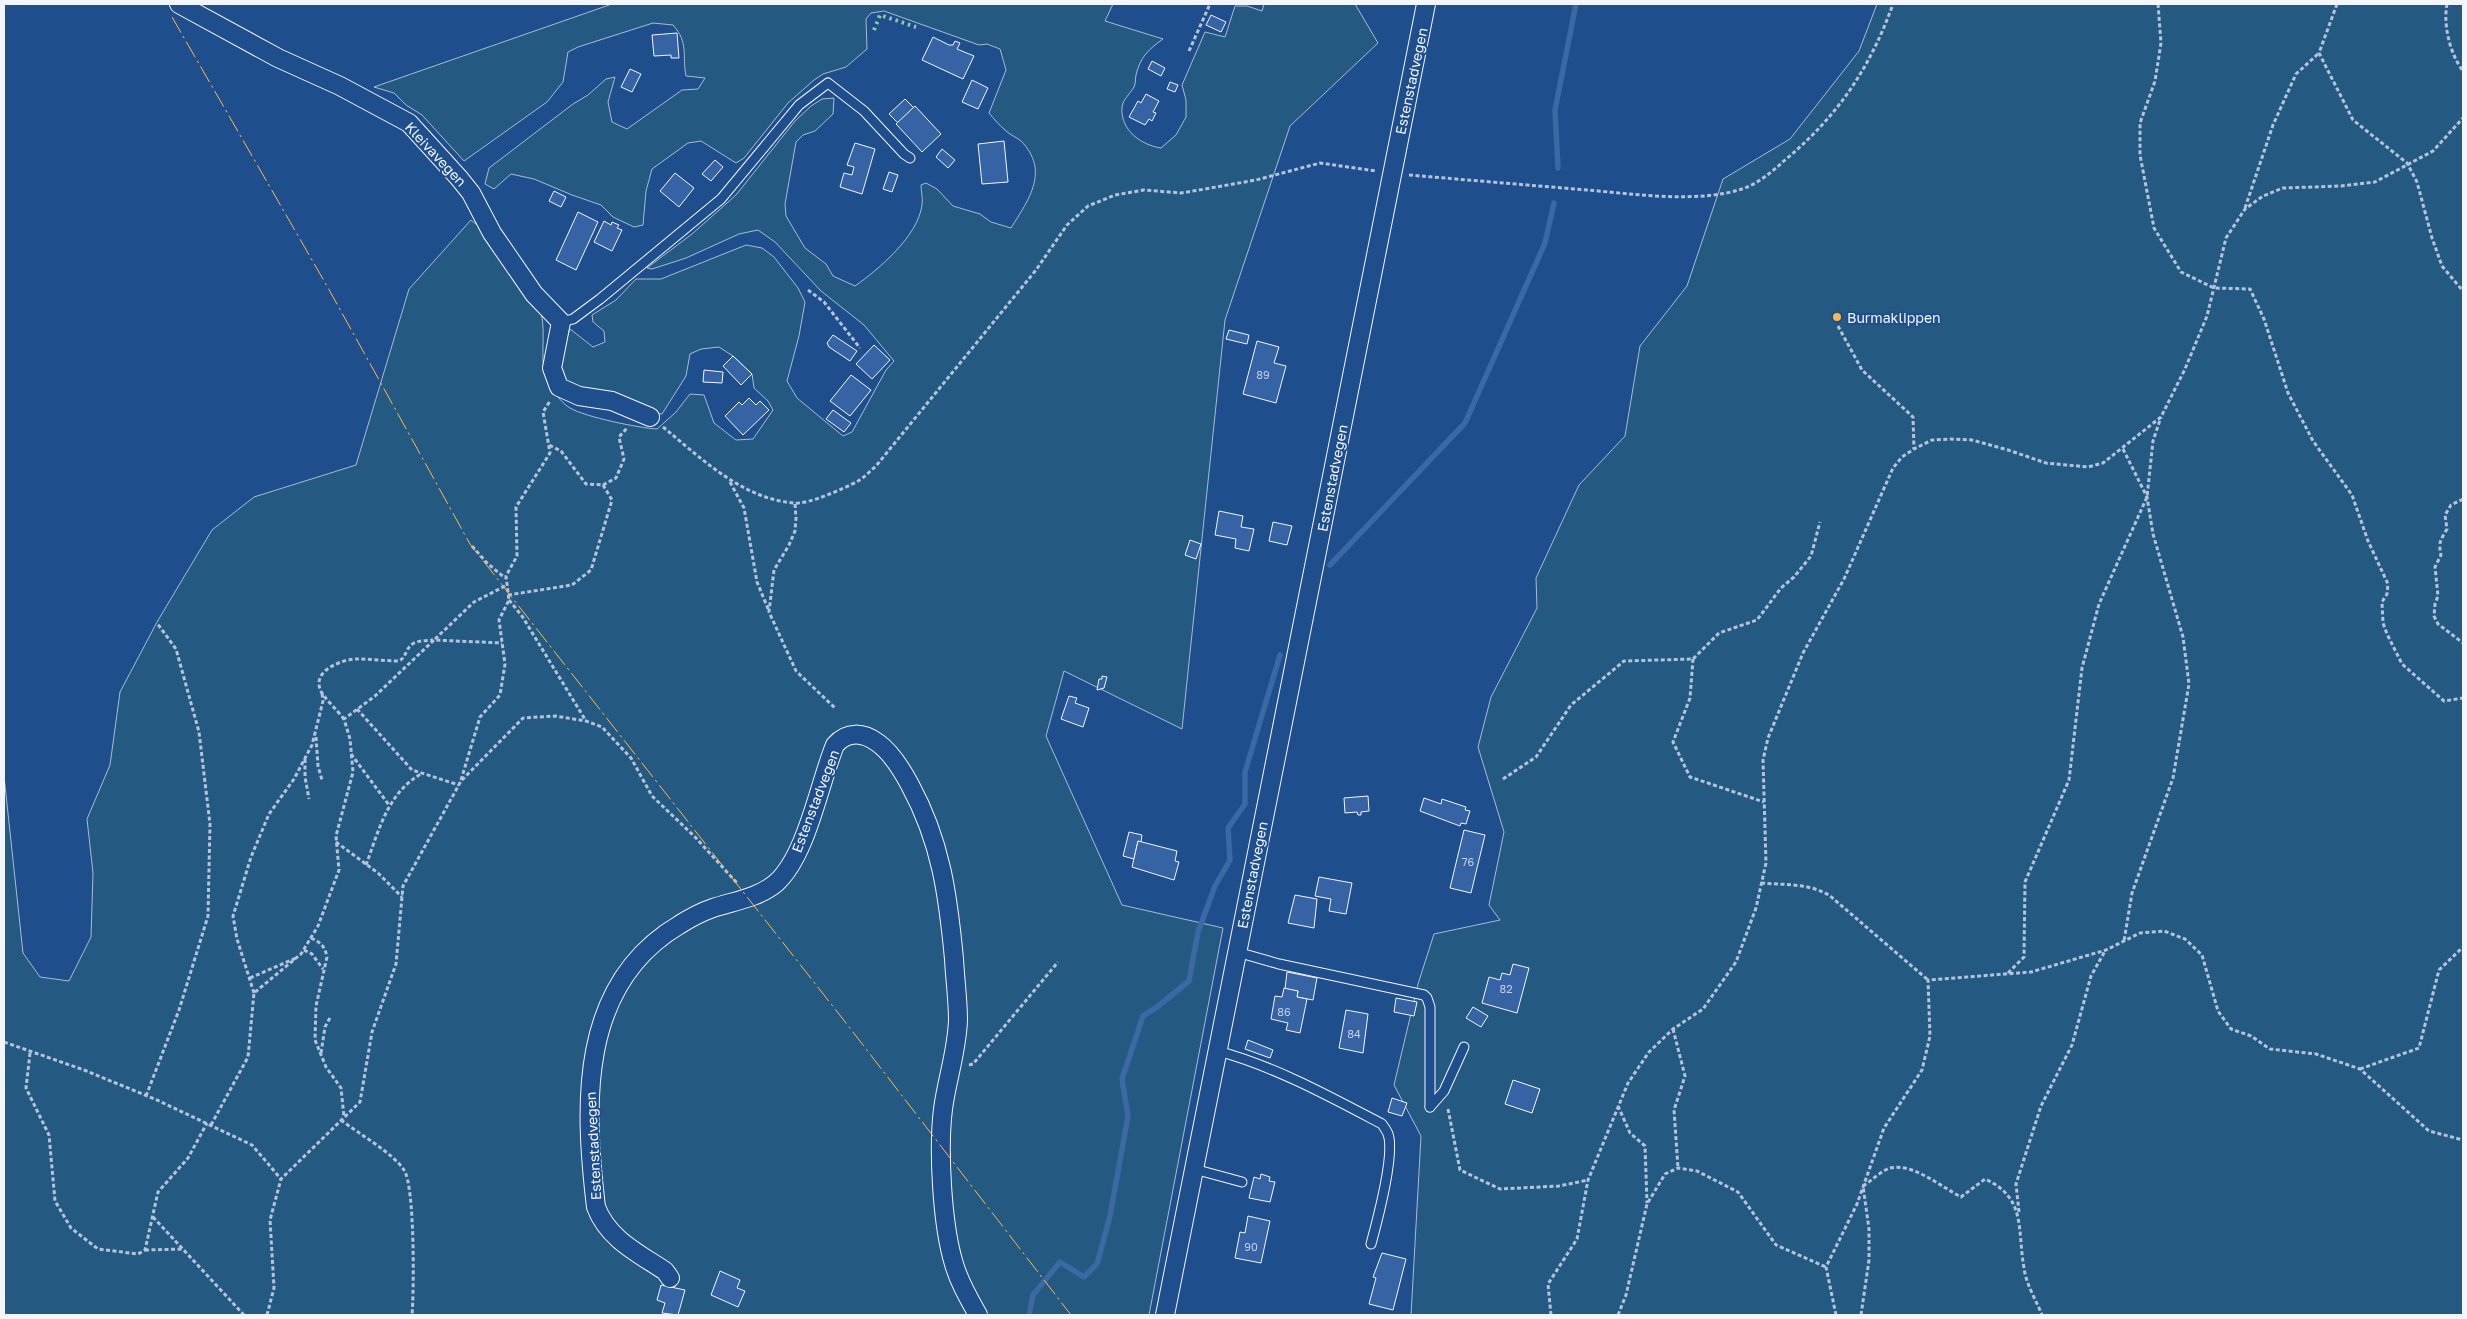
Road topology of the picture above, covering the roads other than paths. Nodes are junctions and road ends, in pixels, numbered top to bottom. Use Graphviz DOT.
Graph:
graph roads {
  1 [pos="179,4"];
  2 [pos="1426,4"];
  3 [pos="910,158"];
  4 [pos="561,322"];
  5 [pos="645,415"];
  6 [pos="1237,952"];
  7 [pos="1464,1047"];
  8 [pos="1218,1051"];
  9 [pos="1194,1168"];
  10 [pos="1242,1182"];
  11 [pos="1372,1244"];
  12 [pos="670,1278"];
  13 [pos="978,1315"];
  14 [pos="1165,1315"];
  1 -- 4 [label="street, Kleivavegen"];
  2 -- 6 [label="street, Estenstadvegen"];
  3 -- 4 [label="lane"];
  4 -- 5 [label="street"];
  6 -- 7 [label="lane"];
  6 -- 8 [label="street, Estenstadvegen"];
  8 -- 9 [label="street, Estenstadvegen"];
  8 -- 11 [label="lane"];
  9 -- 10 [label="lane"];
  9 -- 14 [label="street, Estenstadvegen"];
  12 -- 13 [label="street, Estenstadvegen"];
}
